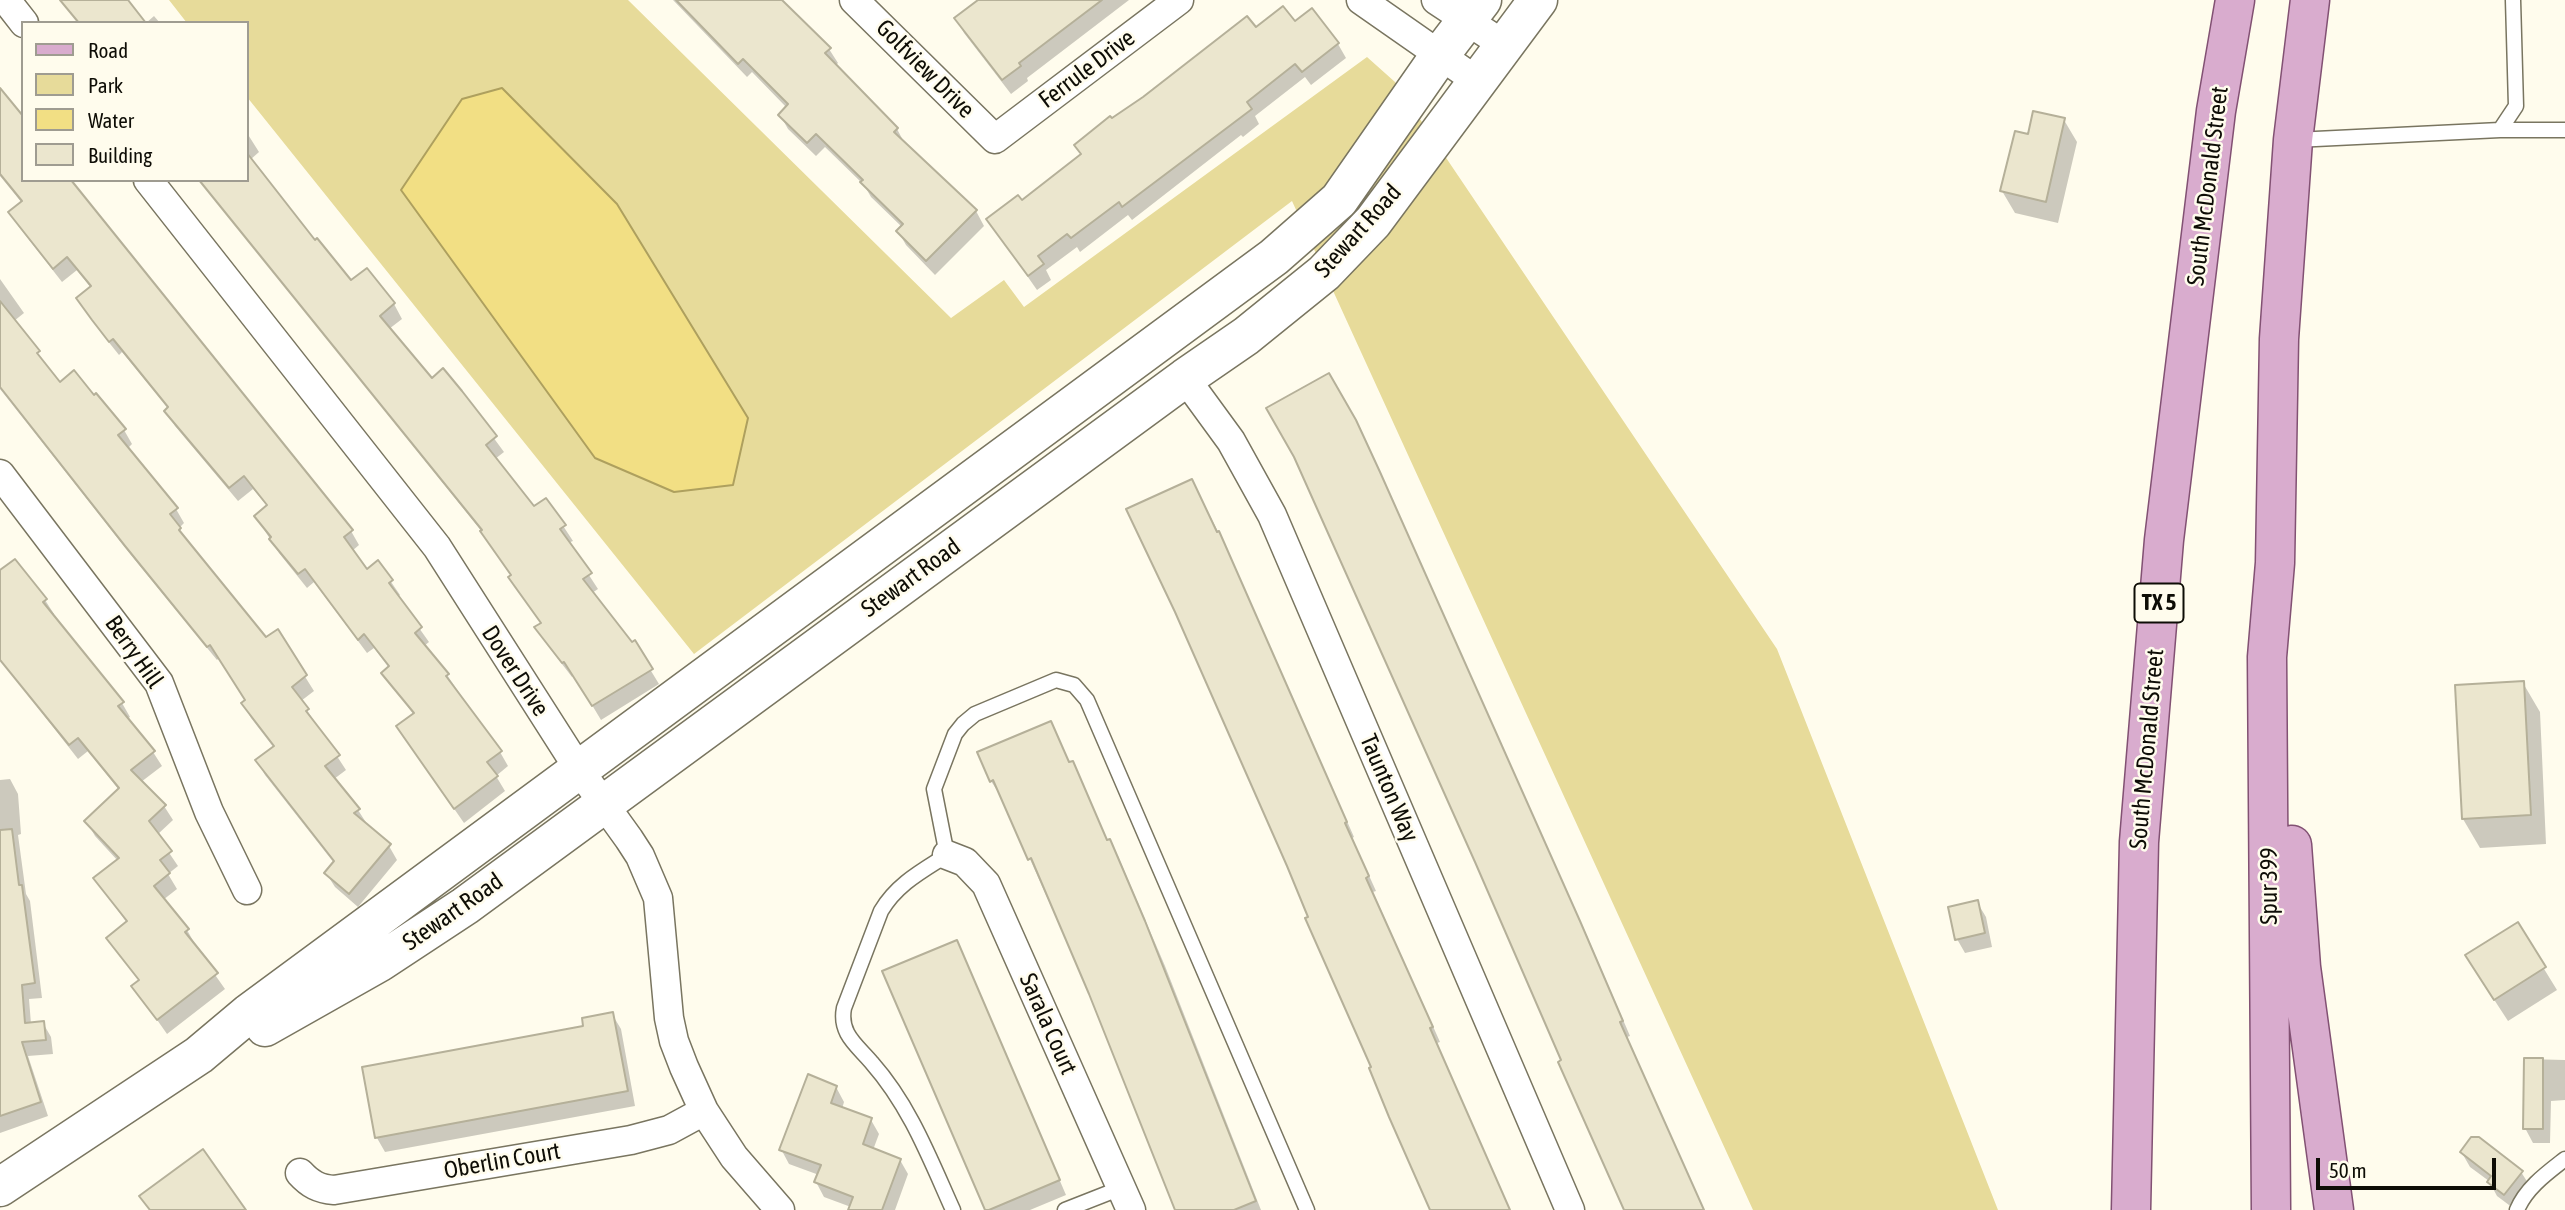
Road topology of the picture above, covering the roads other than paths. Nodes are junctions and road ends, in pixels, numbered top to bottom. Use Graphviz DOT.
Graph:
graph roads {
  1 [pos="6,0"];
  2 [pos="854,0"];
  3 [pos="1179,0"];
  4 [pos="1361,0"];
  5 [pos="1538,0"];
  6 [pos="2235,0"];
  7 [pos="2310,0"];
  8 [pos="2513,0"];
  9 [pos="1461,7"];
  10 [pos="22,21"];
  11 [pos="1504,46"];
  12 [pos="1440,55"];
  13 [pos="1477,81"];
  14 [pos="2500,130"];
  15 [pos="2565,130"];
  16 [pos="995,139"];
  17 [pos="2293,140"];
  18 [pos="150,182"];
  19 [pos="1185,378"];
  20 [pos="2,479"];
  21 [pos="2275,563"];
  22 [pos="580,771"];
  23 [pos="604,803"];
  24 [pos="947,855"];
  25 [pos="247,890"];
  26 [pos="199,1055"];
  27 [pos="704,1111"];
  28 [pos="2565,1159"];
  29 [pos="300,1173"];
  30 [pos="0,1187"];
  31 [pos="1126,1199"];
  32 [pos="780,1210"];
  33 [pos="953,1210"];
  34 [pos="1065,1210"];
  35 [pos="1307,1210"];
  36 [pos="1570,1210"];
  37 [pos="2131,1210"];
  38 [pos="2271,1210"];
  39 [pos="2334,1210"];
  40 [pos="2517,1210"];
  1 -- 10 [label="street"];
  2 -- 16 [label="street, Golfview Drive"];
  3 -- 16 [label="street, Ferrule Drive"];
  4 -- 12 [label="street"];
  5 -- 11 [label="street, Stewart Road"];
  6 -- 37 [label="main road, South McDonald Street / TX 5"];
  7 -- 17 [label="main road"];
  8 -- 14 [label="lane"];
  9 -- 11 [label="street"];
  9 -- 12 [label="street, Stewart Road"];
  11 -- 13 [label="street, Stewart Road"];
  12 -- 13 [label="street"];
  12 -- 22 [label="street, Stewart Road"];
  13 -- 19 [label="street, Stewart Road"];
  14 -- 15 [label="lane"];
  14 -- 17 [label="lane"];
  17 -- 21 [label="main road"];
  18 -- 22 [label="street, Dover Drive"];
  19 -- 23 [label="street, Stewart Road"];
  19 -- 36 [label="street, Taunton Way"];
  20 -- 25 [label="street, Berry Hill"];
  21 -- 38 [label="main road, Spur 399"];
  21 -- 39 [label="main road"];
  22 -- 23 [label="street, Dover Drive"];
  22 -- 26 [label="street, Stewart Road"];
  23 -- 26 [label="street, Stewart Road"];
  23 -- 27 [label="street, Dover Drive"];
  24 -- 31 [label="street, Sarala Court"];
  24 -- 33 [label="lane"];
  24 -- 35 [label="lane"];
  26 -- 30 [label="street, Stewart Road"];
  27 -- 29 [label="street, Oberlin Court"];
  27 -- 32 [label="street, Dover Drive"];
  28 -- 40 [label="lane"];
  31 -- 34 [label="lane"];
}
